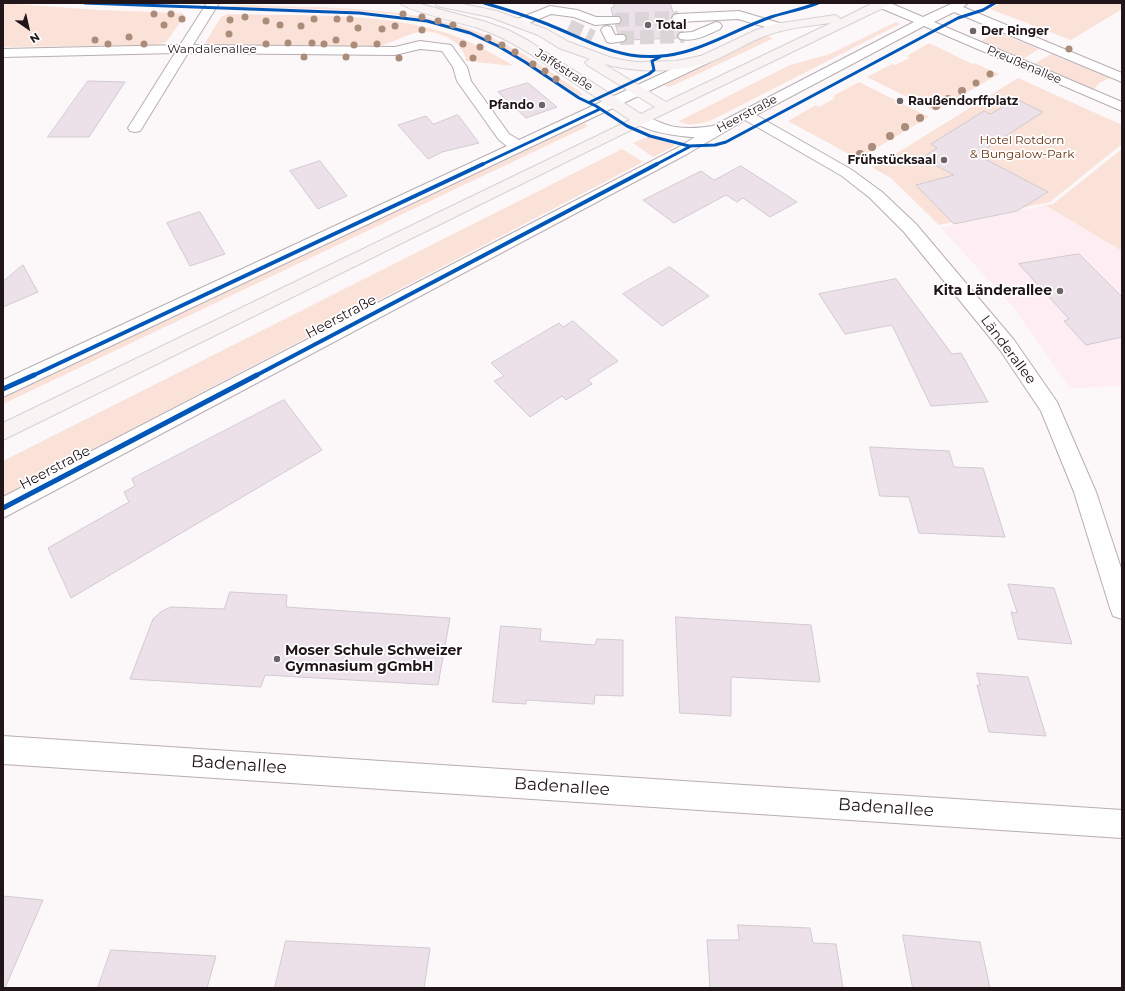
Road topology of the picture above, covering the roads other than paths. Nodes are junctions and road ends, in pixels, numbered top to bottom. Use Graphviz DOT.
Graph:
graph roads {
  1 [pos="213,3"];
  2 [pos="406,3"];
  3 [pos="441,3"];
  4 [pos="882,3"];
  5 [pos="958,5"];
  6 [pos="540,14"];
  7 [pos="739,16"];
  8 [pos="853,17"];
  9 [pos="923,22"];
  10 [pos="519,23"];
  11 [pos="569,26"];
  12 [pos="779,27"];
  13 [pos="593,37"];
  14 [pos="564,44"];
  15 [pos="184,49"];
  16 [pos="3,53"];
  17 [pos="705,59"];
  18 [pos="1122,78"];
  19 [pos="1122,82"];
  20 [pos="638,91"];
  21 [pos="1107,100"];
  22 [pos="613,102"];
  23 [pos="1122,107"];
  24 [pos="666,108"];
  25 [pos="746,115"];
  26 [pos="640,120"];
  27 [pos="135,128"];
  28 [pos="720,128"];
  29 [pos="519,147"];
  30 [pos="3,389"];
  31 [pos="3,432"];
  32 [pos="3,508"];
  33 [pos="1122,608"];
  34 [pos="3,750"];
  35 [pos="1122,824"];
  1 -- 15 [label="street"];
  2 -- 22 [label="main road, Jafféstraße"];
  3 -- 10 [label="main road, Jafféstraße"];
  4 -- 8 [label="main road"];
  4 -- 9 [label="street, Preußenallee"];
  5 -- 9 [label="street, Heerstraße"];
  5 -- 18 [label="street, Preußenallee"];
  6 -- 10 [label="street"];
  6 -- 11 [label="street"];
  6 -- 13 [label="street"];
  7 -- 7 [label="street"];
  7 -- 12 [label="street"];
  8 -- 12 [label="main road"];
  8 -- 24 [label="main road"];
  9 -- 21 [label="street, Preußenallee"];
  9 -- 25 [label="street, Heerstraße"];
  10 -- 14 [label="main road, Jafféstraße"];
  12 -- 17 [label="main road"];
  14 -- 17 [label="main road, Jafféstraße"];
  14 -- 20 [label="main road, Jafféstraße"];
  15 -- 16 [label="street, Wandalenallee"];
  15 -- 27 [label="street"];
  15 -- 29 [label="street, Wandalenallee"];
  17 -- 20 [label="street"];
  19 -- 21 [label="street"];
  20 -- 22 [label="street"];
  20 -- 24 [label="main road, Jafféstraße"];
  21 -- 23 [label="street, Preußenallee"];
  22 -- 26 [label="main road, Jafféstraße"];
  22 -- 29 [label="street"];
  24 -- 26 [label="main road"];
  25 -- 28 [label="street, Heerstraße"];
  25 -- 33 [label="street, Länderallee"];
  26 -- 28 [label="street, Jafféstraße"];
  26 -- 31 [label="main road"];
  28 -- 32 [label="street, Heerstraße"];
  29 -- 30 [label="street"];
  34 -- 35 [label="street, Badenallee"];
}
